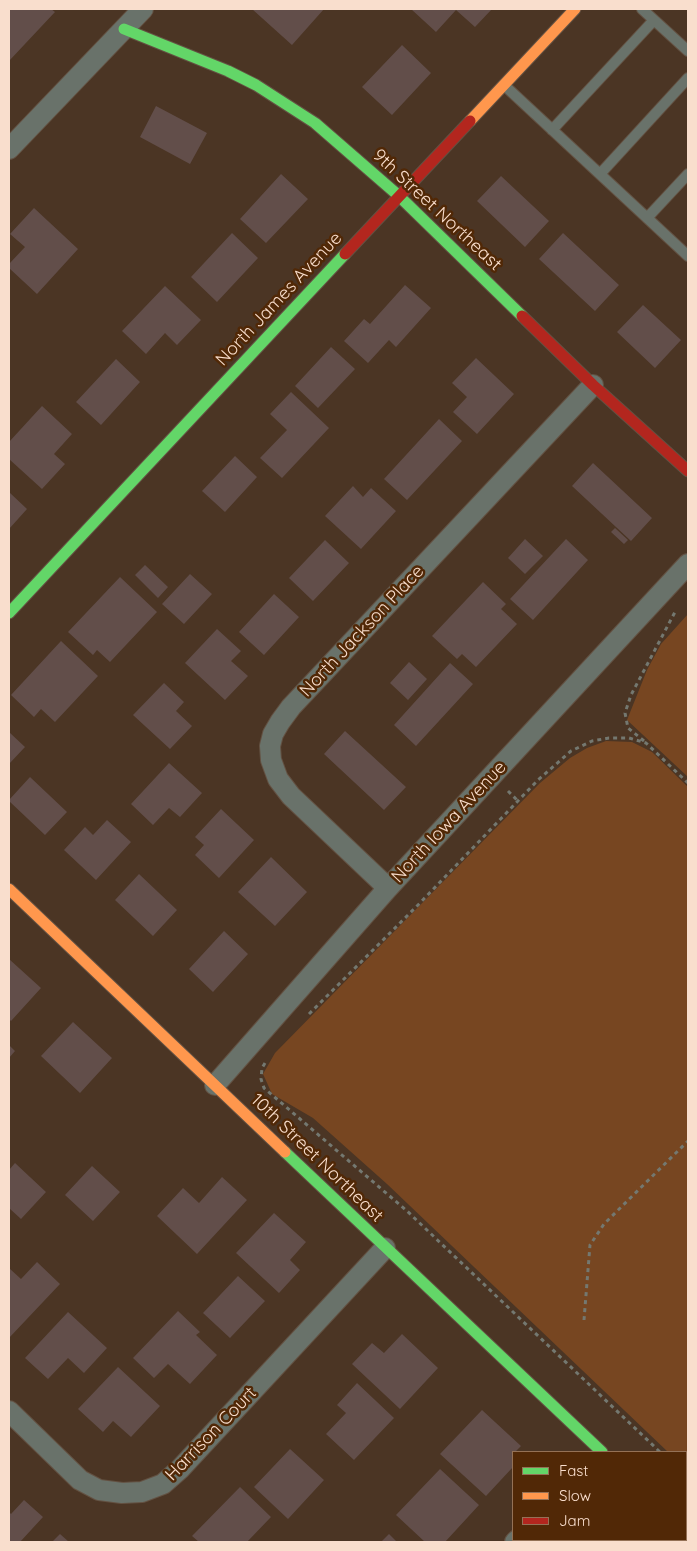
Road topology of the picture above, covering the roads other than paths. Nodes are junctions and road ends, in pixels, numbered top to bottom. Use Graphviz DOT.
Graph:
graph roads {
  1 [pos="142,9"];
  2 [pos="575,9"];
  3 [pos="642,9"];
  4 [pos="654,20"];
  5 [pos="124,29"];
  6 [pos="688,51"];
  7 [pos="688,78"];
  8 [pos="503,85"];
  9 [pos="552,130"];
  10 [pos="9,149"];
  11 [pos="600,174"];
  12 [pos="688,174"];
  13 [pos="399,196"];
  14 [pos="647,218"];
  15 [pos="688,256"];
  16 [pos="593,385"];
  17 [pos="688,471"];
  18 [pos="688,564"];
  19 [pos="9,613"];
  20 [pos="388,888"];
  21 [pos="9,889"];
  22 [pos="215,1085"];
  23 [pos="385,1248"];
  24 [pos="9,1411"];
  25 [pos="600,1451"];
  1 -- 5 [label="street"];
  2 -- 8 [label="street, North James Avenue"];
  3 -- 4 [label="lane"];
  4 -- 6 [label="lane"];
  4 -- 9 [label="lane"];
  5 -- 10 [label="street"];
  5 -- 13 [label="street, 9th Street Northeast"];
  7 -- 11 [label="lane"];
  8 -- 9 [label="lane"];
  8 -- 13 [label="street, North James Avenue"];
  9 -- 11 [label="lane"];
  11 -- 14 [label="lane"];
  12 -- 14 [label="lane"];
  13 -- 16 [label="street, 9th Street Northeast"];
  13 -- 19 [label="street, North James Avenue"];
  14 -- 15 [label="lane"];
  16 -- 17 [label="street, 9th Street Northeast"];
  16 -- 20 [label="street, North Jackson Place"];
  18 -- 20 [label="street, North Iowa Avenue"];
  20 -- 22 [label="street, North Iowa Avenue"];
  21 -- 22 [label="street, 10th Street Northeast"];
  22 -- 23 [label="street, 10th Street Northeast"];
  23 -- 24 [label="street, Harrison Court"];
  23 -- 25 [label="street, 10th Street Northeast"];
}
